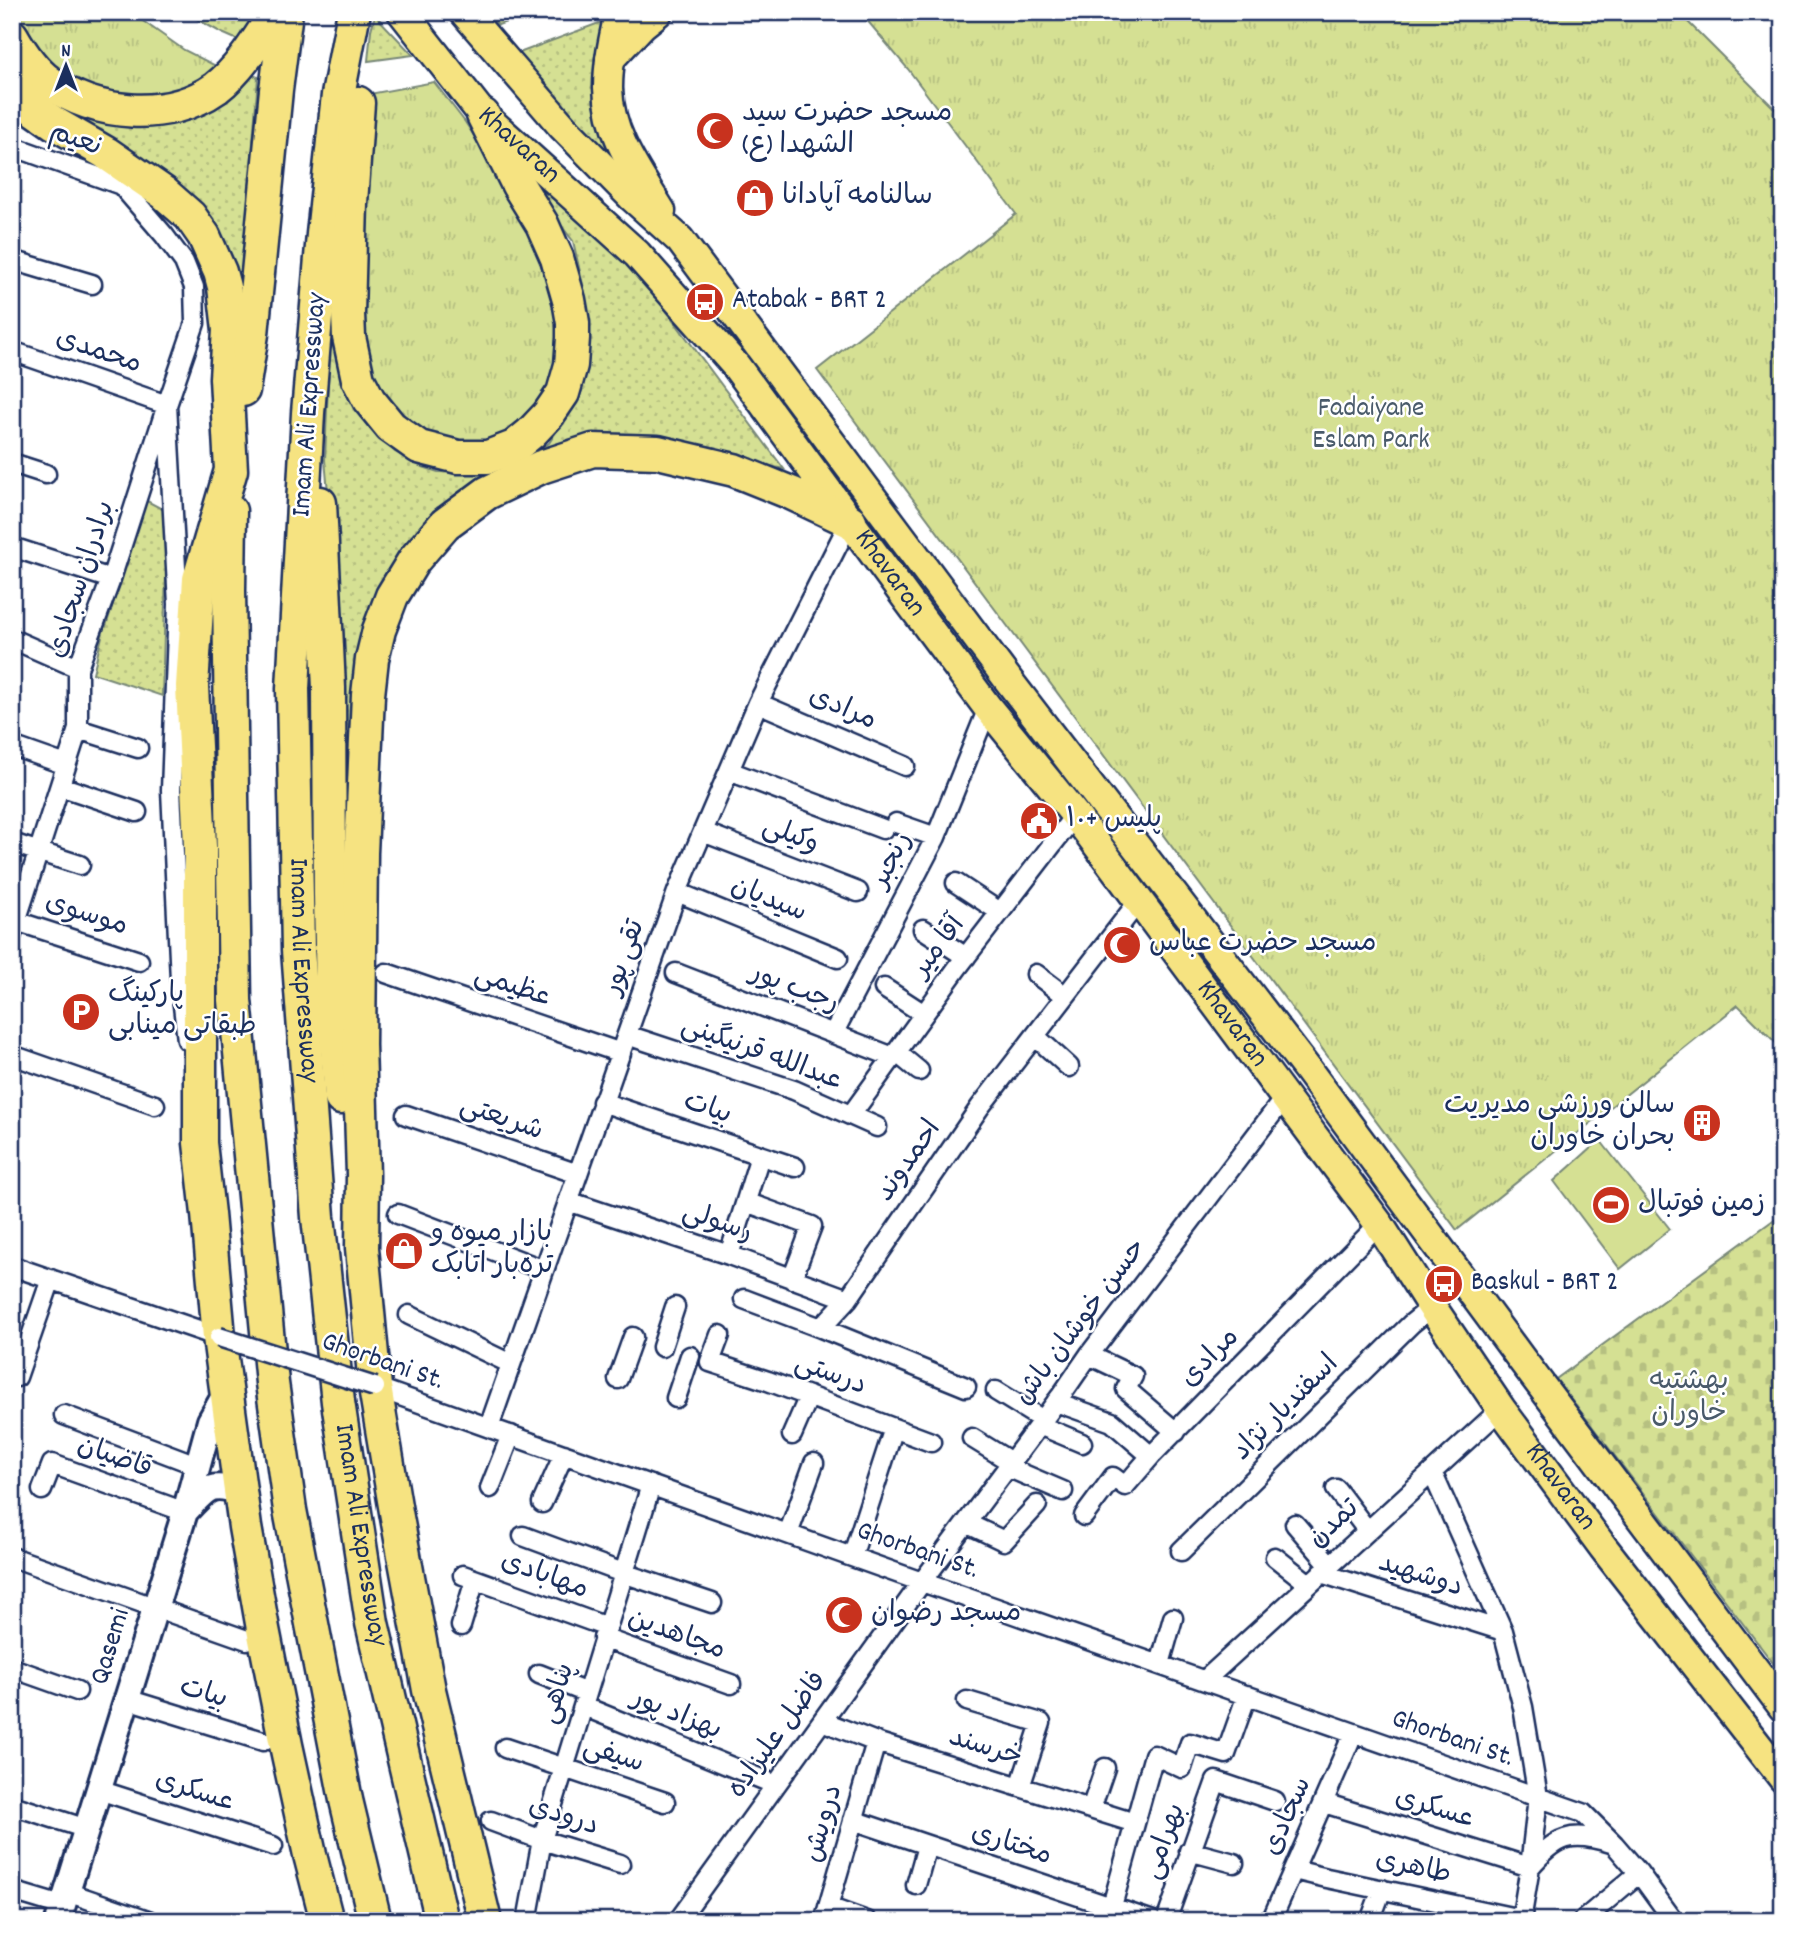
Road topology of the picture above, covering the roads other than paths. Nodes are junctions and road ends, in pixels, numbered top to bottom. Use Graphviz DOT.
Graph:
graph roads {
  1 [pos="276,12"];
  2 [pos="286,12"];
  3 [pos="354,12"];
  4 [pos="464,12"];
  5 [pos="621,12"];
  6 [pos="658,12"];
  7 [pos="408,20"];
  8 [pos="12,36"];
  9 [pos="610,59"];
  10 [pos="12,89"];
  11 [pos="482,114"];
  12 [pos="12,146"];
  13 [pos="121,185"];
  14 [pos="680,240"];
  15 [pos="12,260"];
  16 [pos="92,284"];
  17 [pos="12,351"];
  18 [pos="167,405"];
  19 [pos="308,413"];
  20 [pos="12,463"];
  21 [pos="231,470"];
  22 [pos="46,474"];
  23 [pos="850,521"];
  24 [pos="12,547"];
  25 [pos="111,579"];
  26 [pos="12,639"];
  27 [pos="78,668"];
  28 [pos="758,703"];
  29 [pos="988,708"];
  30 [pos="78,729"];
  31 [pos="12,746"];
  32 [pos="138,748"];
  33 [pos="66,765"];
  34 [pos="905,765"];
  35 [pos="729,771"];
  36 [pos="60,786"];
  37 [pos="137,812"];
  38 [pos="1075,815"];
  39 [pos="703,832"];
  40 [pos="936,837"];
  41 [pos="12,843"];
  42 [pos="38,852"];
  43 [pos="80,865"];
  44 [pos="956,883"];
  45 [pos="677,892"];
  46 [pos="858,892"];
  47 [pos="1138,902"];
  48 [pos="1000,912"];
  49 [pos="14,928"];
  50 [pos="923,929"];
  51 [pos="965,957"];
  52 [pos="838,958"];
  53 [pos="139,961"];
  54 [pos="386,973"];
  55 [pos="676,973"];
  56 [pos="1036,974"];
  57 [pos="884,988"];
  58 [pos="1065,996"];
  59 [pos="924,1014"];
  60 [pos="833,1034"];
  61 [pos="627,1035"];
  62 [pos="1035,1036"];
  63 [pos="621,1053"];
  64 [pos="12,1055"];
  65 [pos="894,1055"];
  66 [pos="1069,1067"];
  67 [pos="919,1071"];
  68 [pos="1285,1097"];
  69 [pos="603,1102"];
  70 [pos="155,1105"];
  71 [pos="406,1115"];
  72 [pos="851,1115"];
  73 [pos="877,1127"];
  74 [pos="200,1143"];
  75 [pos="760,1156"];
  76 [pos="795,1167"];
  77 [pos="578,1174"];
  78 [pos="568,1201"];
  79 [pos="746,1202"];
  80 [pos="398,1214"];
  81 [pos="1379,1224"];
  82 [pos="362,1248"];
  83 [pos="729,1255"];
  84 [pos="12,1266"];
  85 [pos="544,1270"];
  86 [pos="51,1279"];
  87 [pos="792,1279"];
  88 [pos="744,1299"];
  89 [pos="848,1299"];
  90 [pos="675,1307"];
  91 [pos="1432,1307"];
  92 [pos="409,1315"];
  93 [pos="821,1328"];
  94 [pos="720,1335"];
  95 [pos="219,1337"];
  96 [pos="633,1337"];
  97 [pos="662,1347"];
  98 [pos="1089,1355"];
  99 [pos="690,1356"];
  100 [pos="511,1364"];
  101 [pos="17,1377"];
  102 [pos="618,1380"];
  103 [pos="375,1387"];
  104 [pos="966,1387"];
  105 [pos="996,1391"];
  106 [pos="226,1393"];
  107 [pos="808,1396"];
  108 [pos="676,1398"];
  109 [pos="1056,1402"];
  110 [pos="1501,1409"];
  111 [pos="64,1415"];
  112 [pos="1041,1422"];
  113 [pos="489,1427"];
  114 [pos="894,1428"];
  115 [pos="1176,1432"];
  116 [pos="511,1435"];
  117 [pos="792,1435"];
  118 [pos="972,1437"];
  119 [pos="931,1442"];
  120 [pos="1082,1443"];
  121 [pos="564,1454"];
  122 [pos="1151,1456"];
  123 [pos="814,1463"];
  124 [pos="1009,1465"];
  125 [pos="199,1466"];
  126 [pos="1432,1472"];
  127 [pos="651,1485"];
  128 [pos="490,1488"];
  129 [pos="1336,1489"];
  130 [pos="42,1490"];
  131 [pos="1063,1491"];
  132 [pos="240,1492"];
  133 [pos="541,1503"];
  134 [pos="1037,1505"];
  135 [pos="185,1512"];
  136 [pos="1084,1516"];
  137 [pos="965,1523"];
  138 [pos="1295,1524"];
  139 [pos="1367,1530"];
  140 [pos="788,1534"];
  141 [pos="523,1536"];
  142 [pos="1181,1551"];
  143 [pos="12,1557"];
  144 [pos="852,1557"];
  145 [pos="1275,1557"];
  146 [pos="623,1573"];
  147 [pos="1320,1574"];
  148 [pos="922,1582"];
  149 [pos="712,1603"];
  150 [pos="155,1608"];
  151 [pos="1173,1618"];
  152 [pos="461,1626"];
  153 [pos="1503,1631"];
  154 [pos="605,1633"];
  155 [pos="247,1640"];
  156 [pos="1160,1664"];
  157 [pos="12,1668"];
  158 [pos="539,1674"];
  159 [pos="1205,1680"];
  160 [pos="731,1684"];
  161 [pos="78,1691"];
  162 [pos="587,1693"];
  163 [pos="1247,1695"];
  164 [pos="127,1699"];
  165 [pos="967,1701"];
  166 [pos="1783,1707"];
  167 [pos="595,1711"];
  168 [pos="822,1721"];
  169 [pos="1353,1734"];
  170 [pos="263,1741"];
  171 [pos="876,1742"];
  172 [pos="505,1748"];
  173 [pos="564,1768"];
  174 [pos="1105,1768"];
  175 [pos="1138,1776"];
  176 [pos="1783,1778"];
  177 [pos="776,1785"];
  178 [pos="1020,1787"];
  179 [pos="99,1790"];
  180 [pos="1538,1797"];
  181 [pos="1275,1801"];
  182 [pos="665,1802"];
  183 [pos="1324,1803"];
  184 [pos="12,1805"];
  185 [pos="1091,1809"];
  186 [pos="853,1820"];
  187 [pos="491,1821"];
  188 [pos="1129,1821"];
  189 [pos="86,1829"];
  190 [pos="541,1840"];
  191 [pos="1615,1844"];
  192 [pos="273,1846"];
  193 [pos="927,1846"];
  194 [pos="1189,1852"];
  195 [pos="1234,1863"];
  196 [pos="620,1864"];
  197 [pos="1530,1867"];
  198 [pos="1294,1870"];
  199 [pos="1639,1873"];
  200 [pos="916,1885"];
  201 [pos="1382,1889"];
  202 [pos="12,1891"];
  203 [pos="62,1906"];
  204 [pos="1112,1906"];
  205 [pos="826,1914"];
  206 [pos="529,1920"];
  207 [pos="1275,1920"];
  208 [pos="1521,1920"];
  209 [pos="151,1921"];
  210 [pos="327,1921"];
  211 [pos="375,1921"];
  212 [pos="442,1921"];
  213 [pos="485,1921"];
  214 [pos="678,1921"];
  215 [pos="867,1921"];
  216 [pos="1153,1921"];
  217 [pos="1166,1921"];
  218 [pos="1370,1921"];
  219 [pos="1582,1921"];
  220 [pos="1674,1921"];
  1 -- 8 [label="highway"];
  2 -- 21 [label="highway"];
  3 -- 11 [label="highway"];
  3 -- 19 [label="highway, Imam Ali Expressway"];
  4 -- 14 [label="main road, Khavaran"];
  5 -- 9 [label="main road"];
  6 -- 9 [label="main road"];
  7 -- 11 [label="main road, Khavaran"];
  9 -- 14 [label="main road"];
  10 -- 21 [label="highway"];
  11 -- 23 [label="main road, Khavaran"];
  12 -- 13 [label="street, نعیم"];
  13 -- 18 [label="street, برادران سجادی"];
  14 -- 166 [label="main road, Khavaran"];
  15 -- 16 [label="street"];
  17 -- 18 [label="street, محمدی"];
  18 -- 25 [label="street, برادران سجادی"];
  18 -- 74 [label="street"];
  19 -- 82 [label="highway"];
  19 -- 212 [label="highway, Imam Ali Expressway"];
  20 -- 22 [label="street"];
  21 -- 74 [label="highway"];
  21 -- 211 [label="highway"];
  23 -- 28 [label="street, تقی پور"];
  23 -- 29 [label="main road, Khavaran"];
  23 -- 82 [label="highway"];
  24 -- 25 [label="street"];
  25 -- 27 [label="street, برادران سجادی"];
  26 -- 27 [label="street"];
  27 -- 30 [label="street, برادران سجادی"];
  28 -- 34 [label="street, مرادی"];
  28 -- 35 [label="street, تقی پور"];
  29 -- 38 [label="main road, Khavaran"];
  29 -- 40 [label="street, رنجبر"];
  30 -- 32 [label="street"];
  30 -- 33 [label="street, برادران سجادی"];
  31 -- 33 [label="street"];
  33 -- 36 [label="street, برادران سجادی"];
  35 -- 39 [label="street, تقی پور"];
  35 -- 40 [label="street"];
  36 -- 37 [label="street"];
  36 -- 42 [label="street, برادران سجادی"];
  38 -- 47 [label="main road, Khavaran"];
  38 -- 48 [label="street, آقا میر"];
  39 -- 45 [label="street, تقی پور"];
  39 -- 46 [label="street, وکیلی"];
  40 -- 60 [label="street, رنجبر"];
  41 -- 42 [label="street"];
  42 -- 43 [label="street"];
  42 -- 49 [label="street, برادران سجادی"];
  44 -- 48 [label="street"];
  45 -- 52 [label="street, سیدیان"];
  45 -- 61 [label="street, تقی پور"];
  47 -- 58 [label="street, احمدوند"];
  47 -- 68 [label="main road, Khavaran"];
  48 -- 51 [label="street, آقا میر"];
  49 -- 53 [label="street, موسوی"];
  50 -- 51 [label="street"];
  51 -- 59 [label="street, آقا میر"];
  54 -- 63 [label="street, عظیمی"];
  55 -- 60 [label="street, رجب پور"];
  56 -- 58 [label="street"];
  57 -- 59 [label="street"];
  58 -- 62 [label="street, احمدوند"];
  59 -- 65 [label="street, آقا میر"];
  60 -- 65 [label="street, رجب پور"];
  61 -- 63 [label="street, تقی پور"];
  61 -- 72 [label="street, عبدالله قرنیگینی"];
  62 -- 66 [label="street"];
  62 -- 89 [label="street, احمدوند"];
  63 -- 69 [label="street, تقی پور"];
  64 -- 70 [label="street"];
  65 -- 67 [label="street, رجب پور"];
  65 -- 72 [label="street, آقا میر"];
  68 -- 81 [label="main road, Khavaran"];
  68 -- 98 [label="street, حسن خوشان باش"];
  69 -- 75 [label="street, بیات"];
  69 -- 77 [label="street, تقی پور"];
  71 -- 77 [label="street, شریعتی"];
  72 -- 73 [label="street, عبدالله قرنیگینی"];
  74 -- 95 [label="highway"];
  75 -- 76 [label="street, بیات"];
  75 -- 79 [label="street"];
  77 -- 78 [label="street, تقی پور"];
  78 -- 83 [label="street, رسولی"];
  78 -- 85 [label="street, تقی پور"];
  79 -- 83 [label="street"];
  79 -- 87 [label="street"];
  80 -- 85 [label="street"];
  81 -- 91 [label="main road, Khavaran"];
  81 -- 115 [label="street, مرادی"];
  82 -- 103 [label="highway"];
  83 -- 87 [label="street, رسولی"];
  84 -- 86 [label="street, Ghorbani St."];
  85 -- 100 [label="street, تقی پور"];
  86 -- 95 [label="street, Ghorbani St."];
  86 -- 101 [label="street"];
  87 -- 89 [label="street, رسولی"];
  88 -- 93 [label="street"];
  89 -- 93 [label="street, احمدوند"];
  90 -- 97 [label="street"];
  91 -- 110 [label="main road, Khavaran"];
  91 -- 142 [label="street, اسفندیار نژاد"];
  92 -- 100 [label="street"];
  93 -- 104 [label="street"];
  94 -- 107 [label="street, درستی"];
  95 -- 103 [label="street, Ghorbani St., bridge"];
  95 -- 106 [label="highway"];
  96 -- 102 [label="street"];
  98 -- 109 [label="street, حسن خوشان باش"];
  98 -- 115 [label="street"];
  99 -- 108 [label="street"];
  100 -- 113 [label="street, تقی پور"];
  103 -- 113 [label="street, Ghorbani St."];
  103 -- 213 [label="highway"];
  105 -- 112 [label="street"];
  106 -- 125 [label="main road, Qasemi"];
  106 -- 132 [label="highway"];
  107 -- 114 [label="street, درستی"];
  107 -- 117 [label="street"];
  109 -- 112 [label="street, حسن خوشان باش"];
  109 -- 122 [label="street"];
  110 -- 126 [label="street, تمدن"];
  110 -- 176 [label="main road, Khavaran"];
  111 -- 125 [label="street"];
  112 -- 120 [label="street"];
  112 -- 124 [label="street, حسن خوشان باش"];
  113 -- 116 [label="street, Ghorbani St."];
  114 -- 119 [label="street, درستی"];
  114 -- 144 [label="street"];
  115 -- 122 [label="street, مرادی"];
  116 -- 121 [label="street, Ghorbani St."];
  116 -- 128 [label="street"];
  118 -- 124 [label="street"];
  121 -- 127 [label="street, Ghorbani St."];
  121 -- 133 [label="street"];
  122 -- 136 [label="street, مرادی"];
  123 -- 140 [label="street"];
  124 -- 131 [label="street"];
  124 -- 137 [label="street, حسن خوشان باش"];
  125 -- 135 [label="main road, Qasemi"];
  126 -- 139 [label="street, تمدن"];
  126 -- 153 [label="street"];
  127 -- 140 [label="street, Ghorbani St."];
  127 -- 146 [label="street, پناهی"];
  129 -- 139 [label="street"];
  130 -- 135 [label="street, قاضیان"];
  132 -- 135 [label="main road"];
  132 -- 210 [label="highway"];
  134 -- 137 [label="street"];
  135 -- 150 [label="main road, Qasemi"];
  137 -- 148 [label="street, حسن خوشان باش"];
  138 -- 147 [label="street"];
  139 -- 147 [label="street, تمدن"];
  140 -- 144 [label="street, Ghorbani St."];
  141 -- 146 [label="street"];
  143 -- 150 [label="street"];
  144 -- 148 [label="street, Ghorbani St."];
  145 -- 147 [label="street"];
  146 -- 149 [label="street"];
  146 -- 154 [label="street, پناهی"];
  147 -- 153 [label="street, دوشهید"];
  147 -- 159 [label="street, تمدن"];
  148 -- 156 [label="street, Ghorbani St."];
  148 -- 168 [label="street, فاضل علیزاده"];
  150 -- 155 [label="street"];
  150 -- 164 [label="main road, Qasemi"];
  151 -- 156 [label="street"];
  152 -- 154 [label="street, مهابادی"];
  153 -- 180 [label="street"];
  154 -- 160 [label="street, مجاهدین"];
  154 -- 162 [label="street, پناهی"];
  156 -- 159 [label="street, Ghorbani St."];
  157 -- 161 [label="street"];
  158 -- 162 [label="street"];
  159 -- 163 [label="street, Ghorbani St."];
  162 -- 173 [label="street, پناهی"];
  163 -- 169 [label="street, Ghorbani St."];
  163 -- 188 [label="street"];
  164 -- 170 [label="street, بیات"];
  164 -- 179 [label="main road, Qasemi"];
  165 -- 178 [label="street"];
  167 -- 177 [label="street, بهزاد پور"];
  168 -- 171 [label="street, خرسند"];
  168 -- 177 [label="street, فاضل علیزاده"];
  169 -- 180 [label="street, Ghorbani St."];
  169 -- 183 [label="street, سجادی"];
  171 -- 178 [label="street, خرسند"];
  171 -- 186 [label="street, درویش"];
  172 -- 173 [label="street, سیفی"];
  173 -- 182 [label="street, سیفی"];
  173 -- 190 [label="street, پناهی"];
  174 -- 185 [label="street"];
  175 -- 188 [label="street"];
  177 -- 214 [label="street, فاضل علیزاده"];
  178 -- 185 [label="street, خرسند"];
  179 -- 189 [label="main road, Qasemi"];
  179 -- 192 [label="street, عسکری"];
  180 -- 191 [label="street, Ghorbani St."];
  180 -- 197 [label="street"];
  181 -- 194 [label="street, بهرامی"];
  183 -- 197 [label="street, عسکری"];
  183 -- 198 [label="street, سجادی"];
  184 -- 189 [label="street"];
  185 -- 188 [label="street, خرسند"];
  186 -- 193 [label="street, مختاری"];
  186 -- 205 [label="street, درویش"];
  187 -- 190 [label="street, درودی"];
  188 -- 204 [label="street"];
  189 -- 203 [label="main road, Qasemi"];
  190 -- 196 [label="street, درودی"];
  190 -- 206 [label="street, پناهی"];
  191 -- 197 [label="street"];
  191 -- 199 [label="street, Ghorbani St."];
  193 -- 200 [label="street"];
  193 -- 204 [label="street, مختاری"];
  194 -- 195 [label="street"];
  194 -- 217 [label="street, بهرامی"];
  197 -- 208 [label="street"];
  198 -- 201 [label="street, طاهری"];
  198 -- 207 [label="street, سجادی"];
  199 -- 219 [label="street"];
  199 -- 220 [label="street, Ghorbani St."];
  201 -- 208 [label="street, طاهری"];
  201 -- 218 [label="street"];
  202 -- 203 [label="street"];
  203 -- 209 [label="street"];
  204 -- 216 [label="street, مختاری"];
  205 -- 215 [label="street"];
}
